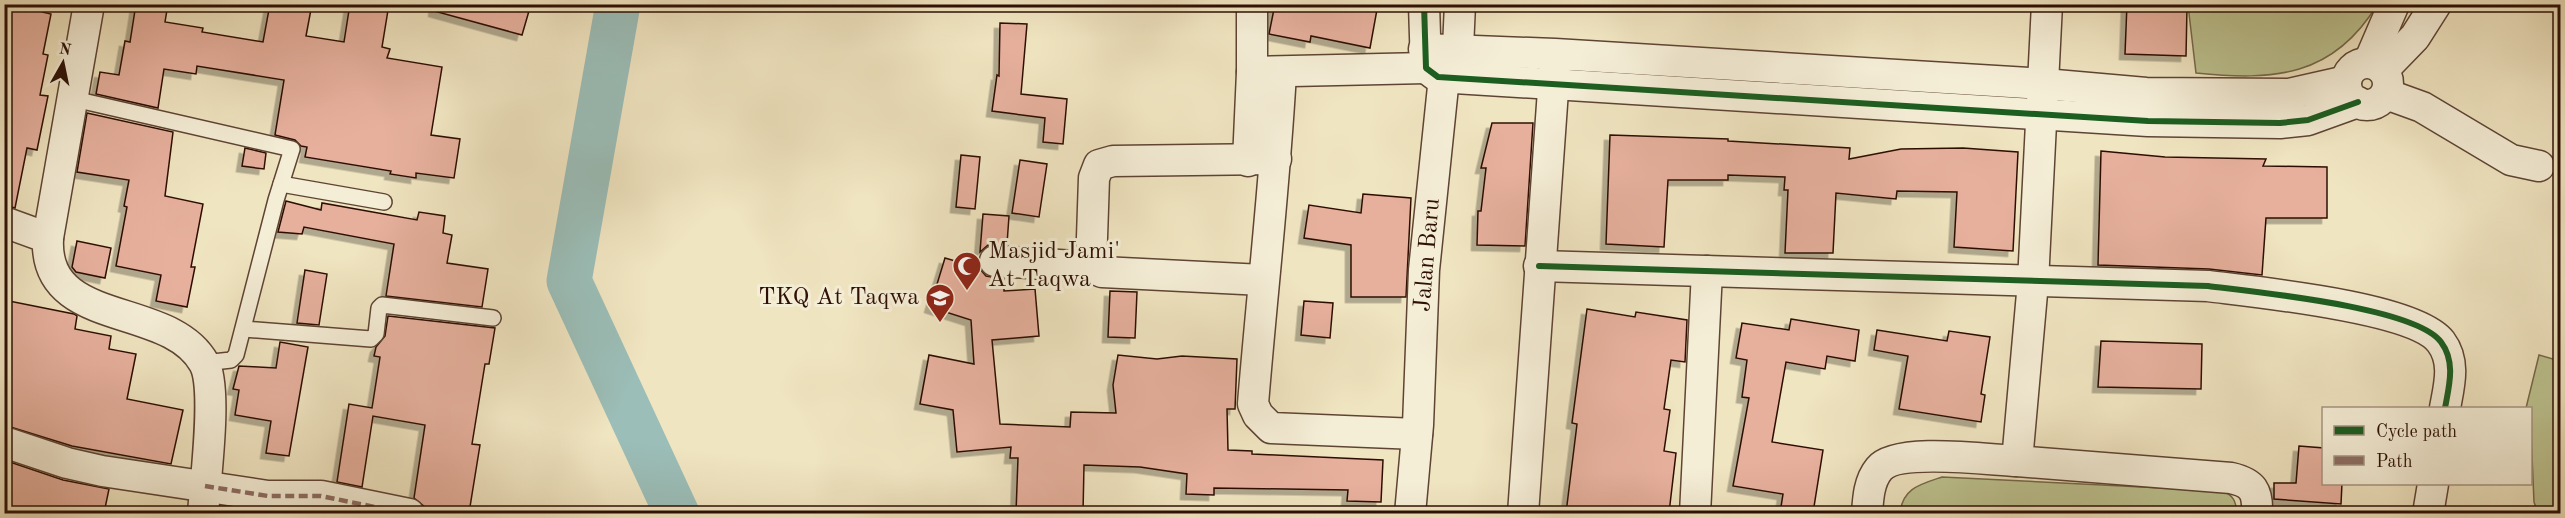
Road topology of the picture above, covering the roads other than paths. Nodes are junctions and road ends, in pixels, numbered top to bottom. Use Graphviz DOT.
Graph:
graph roads {
  1 [pos="89,4"];
  2 [pos="1252,4"];
  3 [pos="1424,4"];
  4 [pos="1460,4"];
  5 [pos="2047,4"];
  6 [pos="2394,4"];
  7 [pos="2436,4"];
  8 [pos="1438,65"];
  9 [pos="1554,68"];
  10 [pos="1252,72"];
  11 [pos="1281,72"];
  12 [pos="2379,75"];
  13 [pos="2044,84"];
  14 [pos="2352,92"];
  15 [pos="74,99"];
  16 [pos="2041,114"];
  17 [pos="1262,160"];
  18 [pos="2539,166"];
  19 [pos="281,184"];
  20 [pos="384,202"];
  21 [pos="4,222"];
  22 [pos="48,238"];
  23 [pos="995,261"];
  24 [pos="1539,266"];
  25 [pos="1091,267"];
  26 [pos="1707,271"];
  27 [pos="1263,279"];
  28 [pos="2033,282"];
  29 [pos="493,318"];
  30 [pos="244,329"];
  31 [pos="204,363"];
  32 [pos="2445,407"];
  33 [pos="1418,434"];
  34 [pos="4,441"];
  35 [pos="2017,461"];
  36 [pos="2433,485"];
  37 [pos="204,500"];
  38 [pos="409,513"];
  39 [pos="1410,513"];
  40 [pos="1523,513"];
  41 [pos="1695,513"];
  42 [pos="1868,513"];
  43 [pos="2257,513"];
  44 [pos="2428,513"];
  1 -- 15 [label="street"];
  2 -- 10 [label="street"];
  3 -- 8 [label="street"];
  4 -- 8 [label="street"];
  5 -- 13 [label="street"];
  6 -- 12 [label="street"];
  7 -- 12 [label="street"];
  8 -- 9 [label="street"];
  8 -- 11 [label="street"];
  8 -- 33 [label="street, Jalan Baru"];
  9 -- 13 [label="street"];
  9 -- 16 [label="street"];
  9 -- 24 [label="street"];
  10 -- 11 [label="street"];
  10 -- 17 [label="street"];
  11 -- 17 [label="street"];
  12 -- 14 [label="street"];
  12 -- 14 [label="street"];
  12 -- 18 [label="street"];
  13 -- 14 [label="street"];
  13 -- 16 [label="street"];
  14 -- 16 [label="street"];
  15 -- 19 [label="lane"];
  15 -- 22 [label="street"];
  16 -- 28 [label="street"];
  17 -- 25 [label="street"];
  17 -- 27 [label="street"];
  19 -- 20 [label="lane"];
  19 -- 30 [label="lane"];
  21 -- 22 [label="street"];
  22 -- 31 [label="street"];
  23 -- 25 [label="street"];
  24 -- 26 [label="street"];
  24 -- 40 [label="street"];
  25 -- 27 [label="street"];
  26 -- 28 [label="street"];
  26 -- 41 [label="street"];
  27 -- 33 [label="street"];
  28 -- 32 [label="street"];
  28 -- 35 [label="street"];
  29 -- 30 [label="lane"];
  30 -- 31 [label="lane"];
  31 -- 37 [label="street"];
  33 -- 39 [label="street, Jalan Baru"];
  34 -- 37 [label="street"];
  35 -- 42 [label="street"];
  35 -- 43 [label="street"];
  36 -- 44 [label="street"];
  37 -- 38 [label="street"];
}
